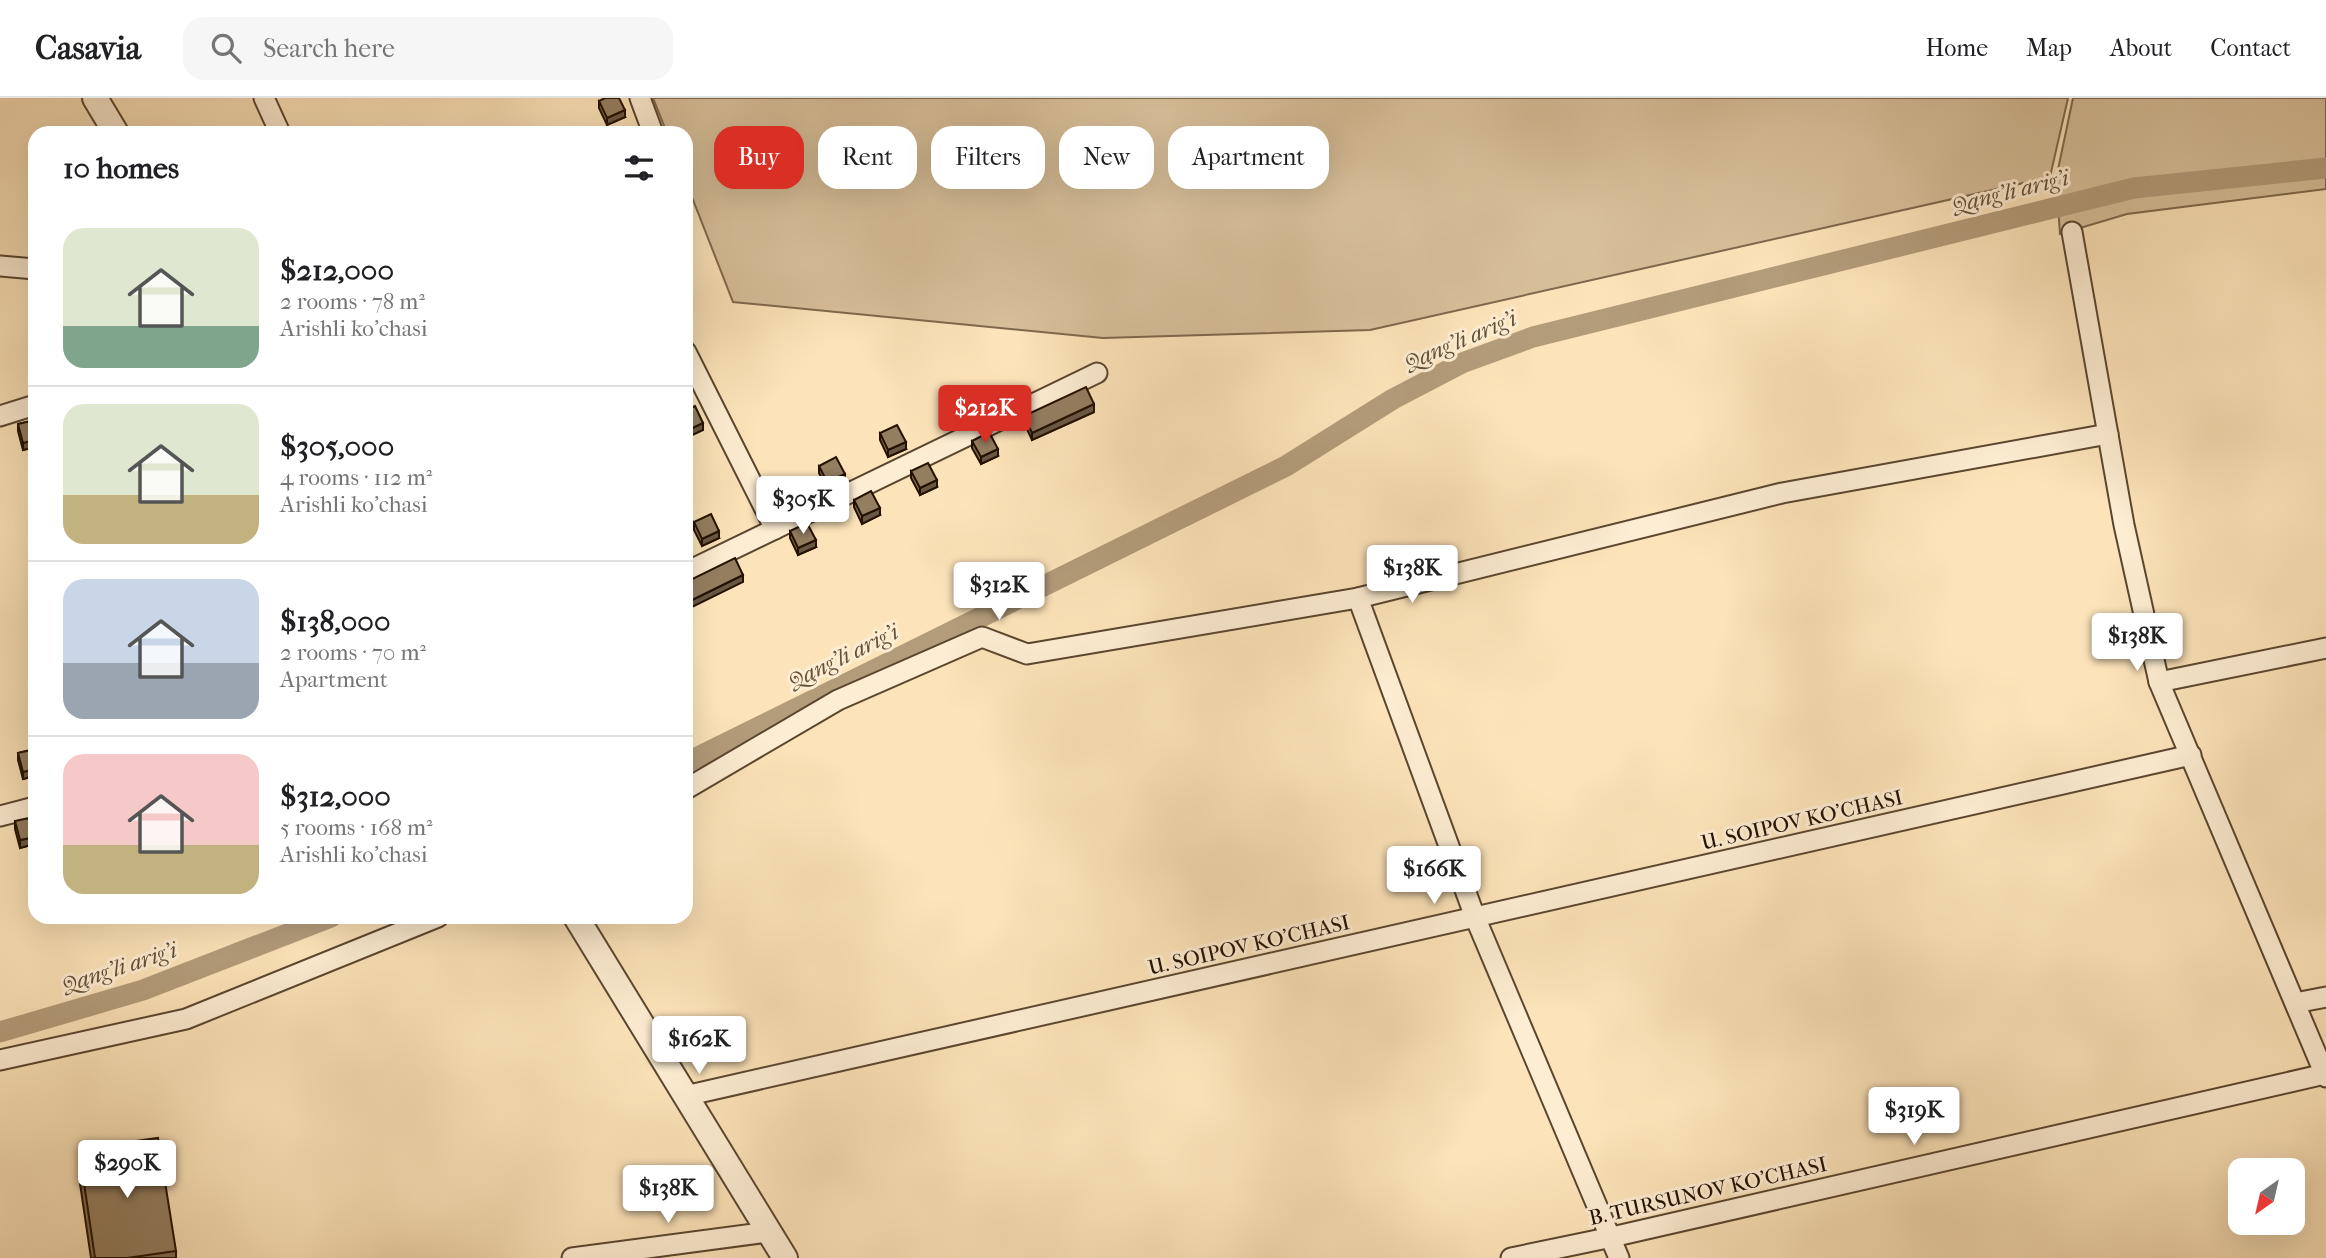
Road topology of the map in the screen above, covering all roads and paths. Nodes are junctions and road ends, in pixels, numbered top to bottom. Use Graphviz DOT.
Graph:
graph roads {
  1 [pos="95,98"];
  2 [pos="264,98"];
  3 [pos="640,98"];
  4 [pos="112,126"];
  5 [pos="277,126"];
  6 [pos="650,126"];
  7 [pos="2071,232"];
  8 [pos="0,266"];
  9 [pos="28,268"];
  10 [pos="693,366"];
  11 [pos="1097,373"];
  12 [pos="28,407"];
  13 [pos="0,416"];
  14 [pos="2108,434"];
  15 [pos="775,529"];
  16 [pos="693,569"];
  17 [pos="1358,598"];
  18 [pos="2326,648"];
  19 [pos="2159,681"];
  20 [pos="2191,755"];
  21 [pos="693,785"];
  22 [pos="28,809"];
  23 [pos="0,816"];
  24 [pos="1475,917"];
  25 [pos="421,924"];
  26 [pos="580,924"];
  27 [pos="2326,997"];
  28 [pos="2295,1003"];
  29 [pos="0,1060"];
  30 [pos="2325,1075"];
  31 [pos="685,1096"];
  32 [pos="768,1232"];
  33 [pos="1612,1237"];
  34 [pos="572,1258"];
  35 [pos="785,1258"];
  36 [pos="1511,1258"];
  37 [pos="1619,1258"];
  1 -- 4 [label="street"];
  2 -- 5 [label="street"];
  3 -- 6 [label="street"];
  7 -- 14 [label="street"];
  8 -- 9 [label="street"];
  10 -- 15 [label="street"];
  11 -- 15 [label="street"];
  12 -- 13 [label="street"];
  14 -- 17 [label="street"];
  14 -- 19 [label="street"];
  15 -- 16 [label="street"];
  17 -- 21 [label="street"];
  17 -- 24 [label="street"];
  18 -- 19 [label="street"];
  19 -- 20 [label="street"];
  20 -- 24 [label="street, U. SOIPOV KO'CHASI"];
  20 -- 28 [label="street"];
  22 -- 23 [label="street"];
  24 -- 31 [label="street, U. SOIPOV KO'CHASI"];
  24 -- 33 [label="street"];
  25 -- 29 [label="street"];
  26 -- 31 [label="street"];
  27 -- 28 [label="street"];
  28 -- 30 [label="street"];
  30 -- 33 [label="street, B. TURSUNOV KO'CHASI"];
  31 -- 32 [label="street"];
  32 -- 34 [label="street"];
  32 -- 35 [label="street"];
  33 -- 36 [label="street, B. TURSUNOV KO'CHASI"];
  33 -- 37 [label="street"];
}
